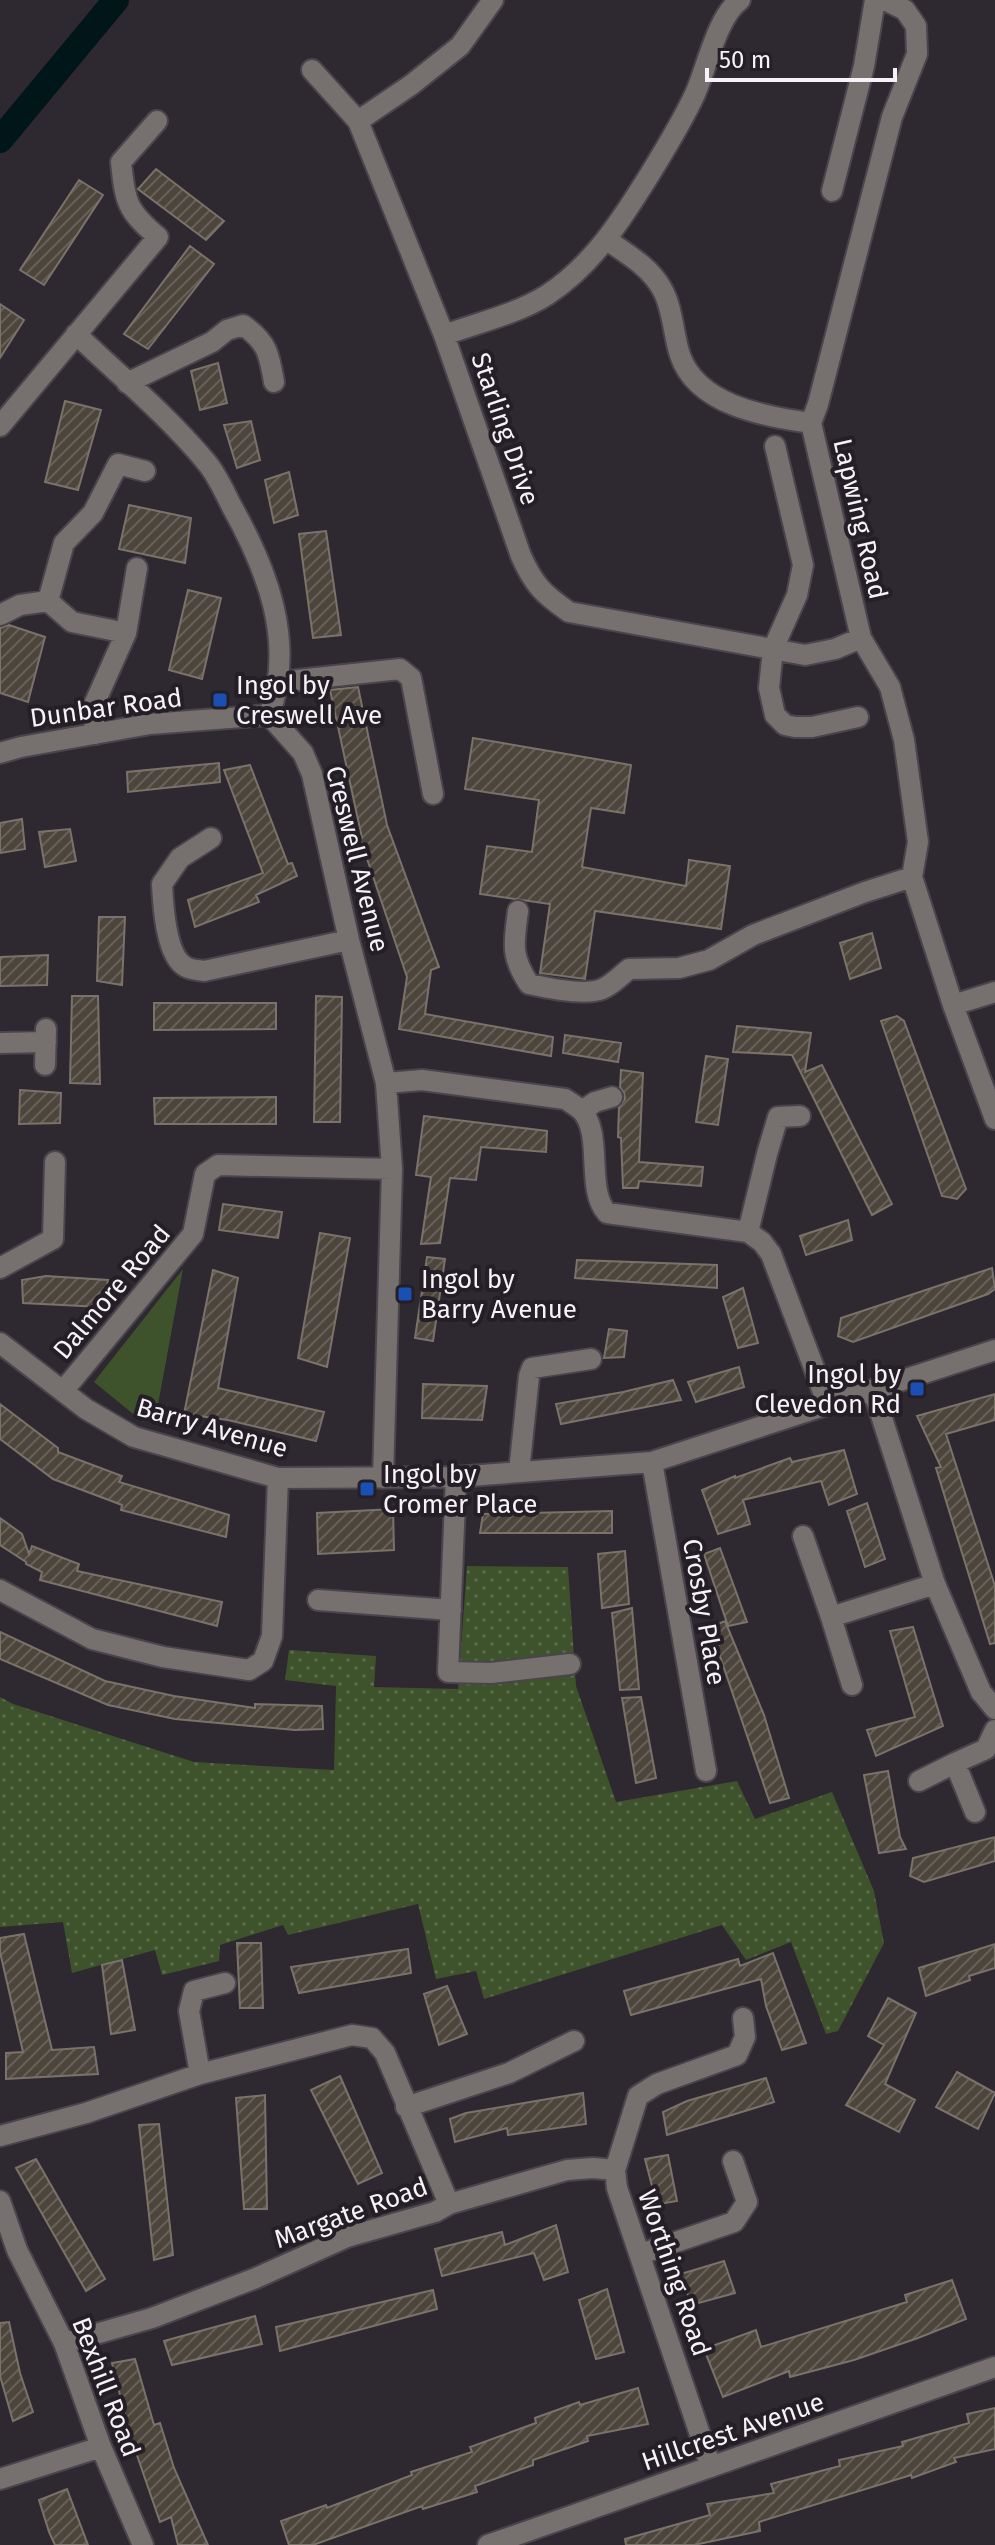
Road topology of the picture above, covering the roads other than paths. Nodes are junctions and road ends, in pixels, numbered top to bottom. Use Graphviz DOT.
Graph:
graph roads {
  1 [pos="493,0"];
  2 [pos="740,0"];
  3 [pos="875,0"];
  4 [pos="885,0"];
  5 [pos="312,70"];
  6 [pos="157,121"];
  7 [pos="358,121"];
  8 [pos="832,191"];
  9 [pos="607,240"];
  10 [pos="76,334"];
  11 [pos="444,335"];
  12 [pos="274,382"];
  13 [pos="127,383"];
  14 [pos="811,423"];
  15 [pos="0,426"];
  16 [pos="775,446"];
  17 [pos="145,471"];
  18 [pos="137,568"];
  19 [pos="48,601"];
  20 [pos="0,615"];
  21 [pos="126,633"];
  22 [pos="861,638"];
  23 [pos="773,649"];
  24 [pos="279,682"];
  25 [pos="269,715"];
  26 [pos="858,717"];
  27 [pos="96,734"];
  28 [pos="0,753"];
  29 [pos="433,794"];
  30 [pos="211,838"];
  31 [pos="912,877"];
  32 [pos="518,911"];
  33 [pos="349,940"];
  34 [pos="995,992"];
  35 [pos="953,1005"];
  36 [pos="0,1043"];
  37 [pos="45,1065"];
  38 [pos="386,1083"];
  39 [pos="612,1097"];
  40 [pos="582,1111"];
  41 [pos="800,1116"];
  42 [pos="995,1119"];
  43 [pos="55,1162"];
  44 [pos="392,1169"];
  45 [pos="748,1232"];
  46 [pos="0,1268"];
  47 [pos="0,1343"];
  48 [pos="995,1350"];
  49 [pos="591,1359"];
  50 [pos="873,1390"];
  51 [pos="63,1391"];
  52 [pos="828,1405"];
  53 [pos="652,1462"];
  54 [pos="519,1472"];
  55 [pos="456,1477"];
  56 [pos="278,1478"];
  57 [pos="383,1478"];
  58 [pos="803,1536"];
  59 [pos="935,1584"];
  60 [pos="0,1590"];
  61 [pos="318,1600"];
  62 [pos="451,1610"];
  63 [pos="831,1617"];
  64 [pos="570,1664"];
  65 [pos="852,1685"];
  66 [pos="995,1709"];
  67 [pos="995,1730"];
  68 [pos="955,1763"];
  69 [pos="706,1771"];
  70 [pos="919,1781"];
  71 [pos="975,1812"];
  72 [pos="225,1983"];
  73 [pos="743,2018"];
  74 [pos="574,2041"];
  75 [pos="200,2074"];
  76 [pos="406,2107"];
  77 [pos="0,2136"];
  78 [pos="733,2161"];
  79 [pos="615,2170"];
  80 [pos="0,2201"];
  81 [pos="449,2204"];
  82 [pos="9,2253"];
  83 [pos="641,2254"];
  84 [pos="64,2343"];
  85 [pos="995,2367"];
  86 [pos="101,2447"];
  87 [pos="711,2467"];
  88 [pos="0,2479"];
  89 [pos="143,2545"];
  90 [pos="488,2545"];
  1 -- 7 [label="street"];
  2 -- 9 [label="street"];
  3 -- 8 [label="street"];
  4 -- 14 [label="street, Lapwing Road"];
  5 -- 7 [label="street, Starling Drive"];
  6 -- 10 [label="street"];
  7 -- 11 [label="street, Starling Drive"];
  9 -- 11 [label="street"];
  9 -- 14 [label="street"];
  10 -- 13 [label="street"];
  10 -- 15 [label="street"];
  11 -- 23 [label="street, Starling Drive"];
  12 -- 13 [label="street"];
  13 -- 24 [label="street"];
  14 -- 22 [label="street, Lapwing Road"];
  16 -- 23 [label="street"];
  17 -- 19 [label="street"];
  18 -- 21 [label="street"];
  19 -- 20 [label="street"];
  19 -- 21 [label="street"];
  21 -- 27 [label="street"];
  22 -- 23 [label="street, Starling Drive"];
  22 -- 31 [label="street, Lapwing Road"];
  23 -- 26 [label="street"];
  24 -- 25 [label="street"];
  24 -- 29 [label="street"];
  25 -- 27 [label="street, Dunbar Road"];
  25 -- 33 [label="street, Creswell Avenue"];
  27 -- 28 [label="street, Dunbar Road"];
  30 -- 33 [label="street"];
  31 -- 32 [label="street"];
  31 -- 35 [label="street"];
  33 -- 38 [label="street, Creswell Avenue"];
  34 -- 35 [label="street"];
  35 -- 42 [label="street"];
  36 -- 37 [label="street"];
  38 -- 40 [label="street"];
  38 -- 44 [label="street, Creswell Avenue"];
  39 -- 40 [label="street"];
  40 -- 45 [label="street"];
  41 -- 45 [label="street"];
  43 -- 46 [label="street"];
  44 -- 51 [label="street, Dalmore Road"];
  44 -- 57 [label="street, Creswell Avenue"];
  45 -- 52 [label="street"];
  47 -- 51 [label="street, Barry Avenue"];
  48 -- 50 [label="street, Barry Avenue"];
  49 -- 54 [label="street"];
  50 -- 52 [label="street, Barry Avenue"];
  50 -- 59 [label="street"];
  51 -- 56 [label="street, Barry Avenue"];
  52 -- 53 [label="street, Barry Avenue"];
  53 -- 54 [label="street, Barry Avenue"];
  53 -- 69 [label="street, Crosby Place"];
  54 -- 55 [label="street, Barry Avenue"];
  55 -- 57 [label="street, Barry Avenue"];
  55 -- 62 [label="street"];
  56 -- 57 [label="street, Barry Avenue"];
  56 -- 60 [label="street"];
  58 -- 63 [label="street"];
  59 -- 63 [label="street"];
  59 -- 66 [label="street"];
  61 -- 62 [label="street"];
  62 -- 64 [label="street"];
  63 -- 65 [label="street"];
  67 -- 68 [label="street"];
  68 -- 70 [label="street"];
  68 -- 71 [label="street"];
  72 -- 75 [label="street"];
  73 -- 79 [label="street, Worthing Road"];
  74 -- 76 [label="street"];
  75 -- 76 [label="street"];
  75 -- 77 [label="street"];
  76 -- 81 [label="street"];
  78 -- 83 [label="street"];
  79 -- 81 [label="street, Margate Road"];
  79 -- 83 [label="street, Worthing Road"];
  80 -- 82 [label="street, Bexhill Road"];
  81 -- 84 [label="street, Margate Road"];
  82 -- 84 [label="street, Bexhill Road"];
  83 -- 87 [label="street, Worthing Road"];
  84 -- 86 [label="street, Bexhill Road"];
  85 -- 87 [label="street, Hillcrest Avenue"];
  86 -- 88 [label="street"];
  86 -- 89 [label="street, Bexhill Road"];
  87 -- 90 [label="street, Hillcrest Avenue"];
}
